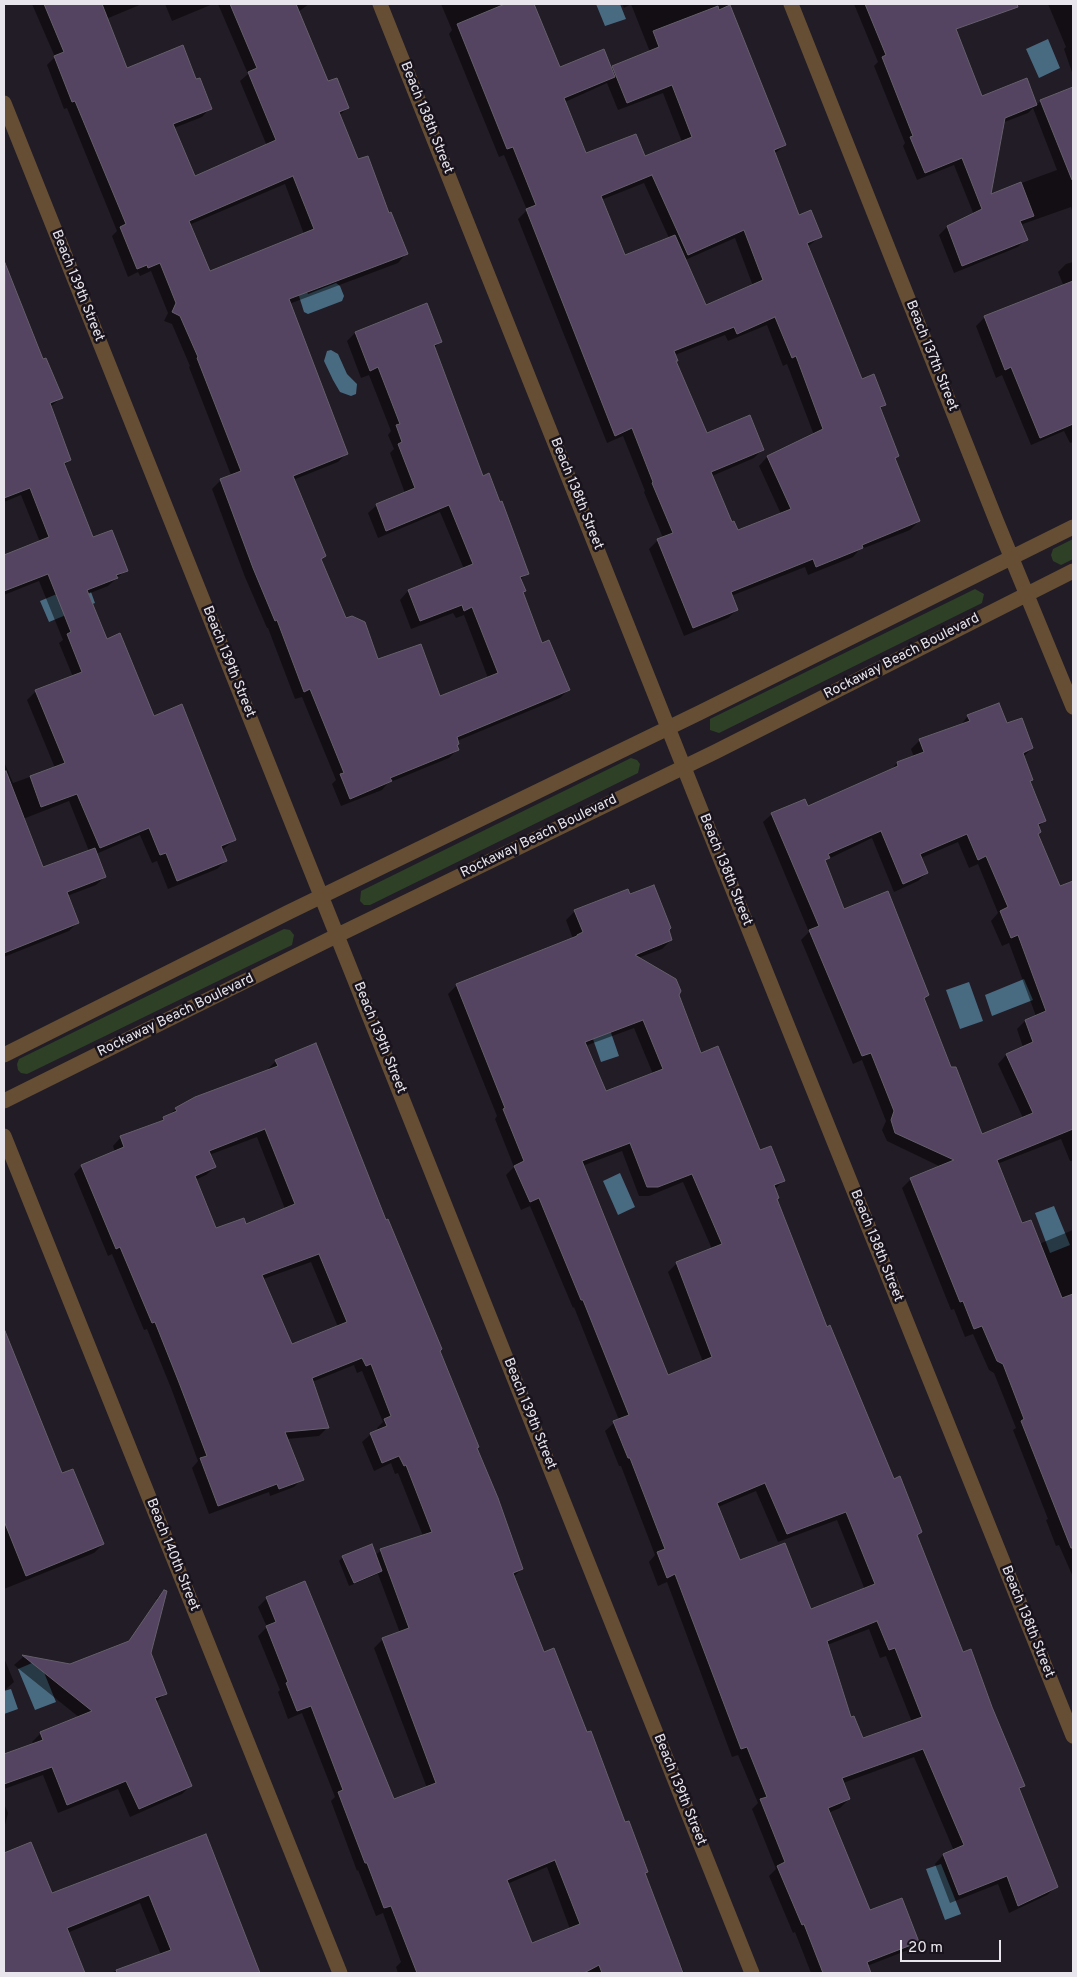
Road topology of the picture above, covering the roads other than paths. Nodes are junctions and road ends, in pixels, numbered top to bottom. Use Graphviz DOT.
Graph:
graph roads {
  1 [pos="380,4"];
  2 [pos="791,4"];
  3 [pos="4,103"];
  4 [pos="1073,527"];
  5 [pos="1012,557"];
  6 [pos="1073,571"];
  7 [pos="1027,594"];
  8 [pos="1073,708"];
  9 [pos="669,728"];
  10 [pos="684,766"];
  11 [pos="322,896"];
  12 [pos="338,935"];
  13 [pos="4,1055"];
  14 [pos="4,1101"];
  15 [pos="4,1136"];
  16 [pos="1073,1736"];
  17 [pos="340,1973"];
  18 [pos="752,1973"];
  1 -- 9 [label="street, Beach 138th Street"];
  2 -- 5 [label="street, Beach 137th Street"];
  3 -- 11 [label="street, Beach 139th Street"];
  4 -- 5 [label="street"];
  5 -- 7 [label="street, Beach 137th Street"];
  5 -- 9 [label="street"];
  6 -- 7 [label="street, Rockaway Beach Boulevard"];
  7 -- 8 [label="street, Beach 137th Street"];
  7 -- 10 [label="street, Rockaway Beach Boulevard"];
  9 -- 10 [label="street, Beach 138th Street"];
  9 -- 11 [label="street"];
  10 -- 12 [label="street, Rockaway Beach Boulevard"];
  10 -- 16 [label="street, Beach 138th Street"];
  11 -- 12 [label="street, Beach 139th Street"];
  11 -- 13 [label="street"];
  12 -- 14 [label="street, Rockaway Beach Boulevard"];
  12 -- 18 [label="street, Beach 139th Street"];
  15 -- 17 [label="street, Beach 140th Street"];
}
